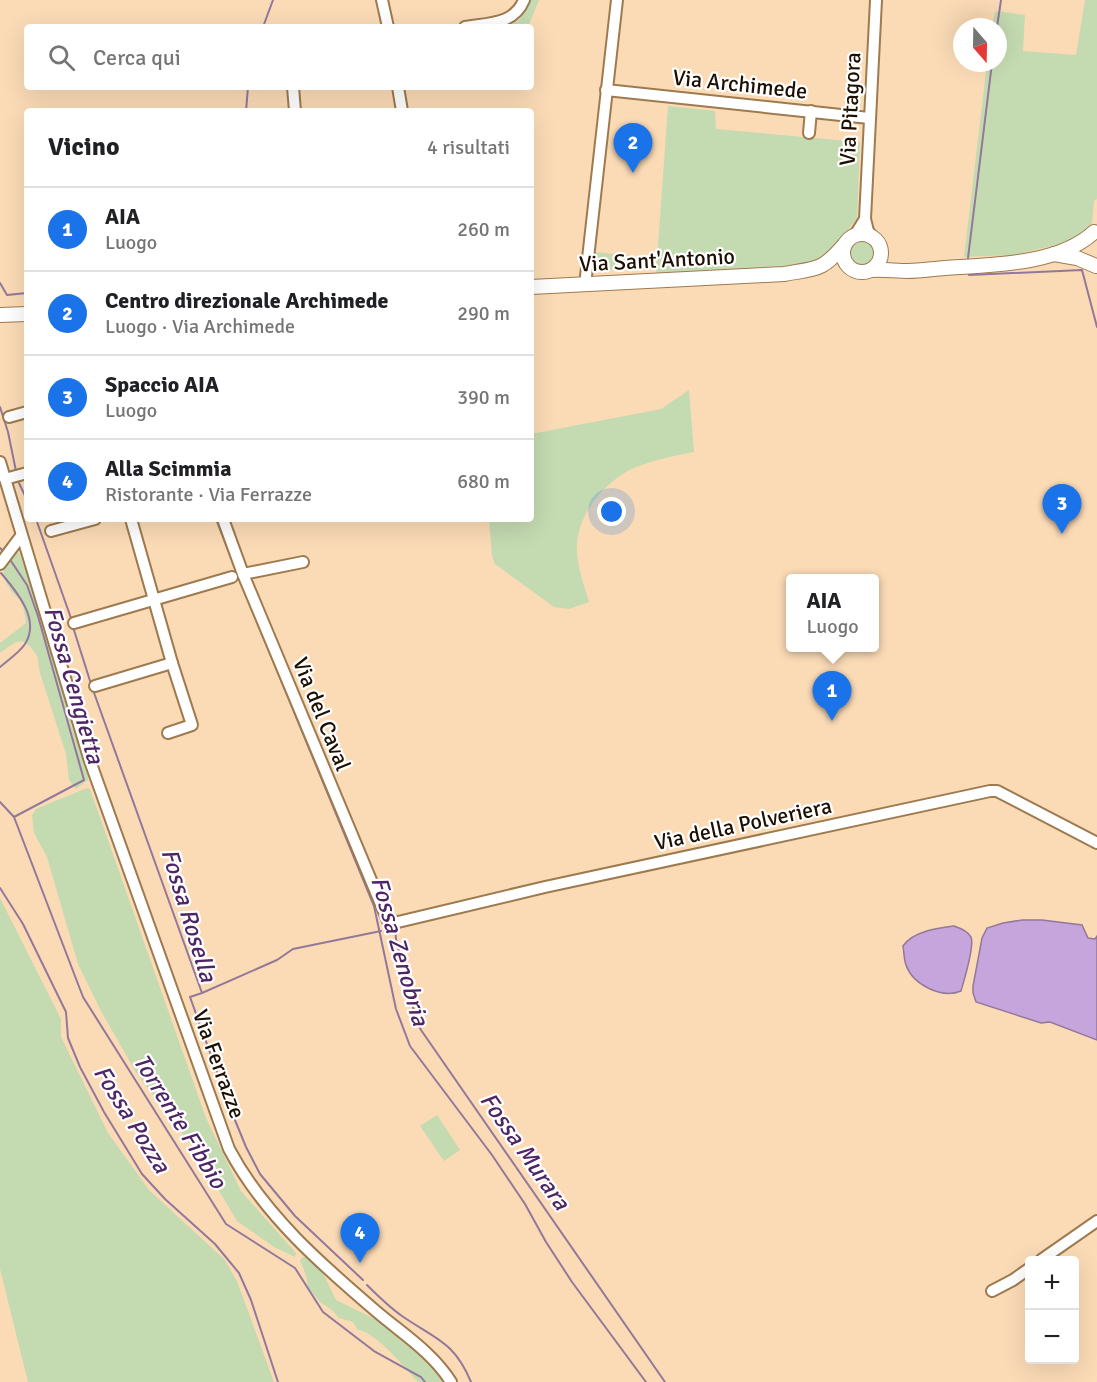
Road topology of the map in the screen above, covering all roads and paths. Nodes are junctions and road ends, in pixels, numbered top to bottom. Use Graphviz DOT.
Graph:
graph roads {
  1 [pos="382,0"];
  2 [pos="524,0"];
  3 [pos="617,0"];
  4 [pos="876,0"];
  5 [pos="387,24"];
  6 [pos="479,24"];
  7 [pos="292,90"];
  8 [pos="398,90"];
  9 [pos="606,90"];
  10 [pos="295,108"];
  11 [pos="402,108"];
  12 [pos="811,111"];
  13 [pos="869,118"];
  14 [pos="809,133"];
  15 [pos="865,219"];
  16 [pos="1096,230"];
  17 [pos="850,239"];
  18 [pos="876,241"];
  19 [pos="1052,254"];
  20 [pos="1097,266"];
  21 [pos="849,267"];
  22 [pos="928,269"];
  23 [pos="871,270"];
  24 [pos="784,274"];
  25 [pos="585,285"];
  26 [pos="534,287"];
  27 [pos="24,314"];
  28 [pos="0,315"];
  29 [pos="24,413"];
  30 [pos="9,417"];
  31 [pos="0,462"];
  32 [pos="24,473"];
  33 [pos="3,476"];
  34 [pos="84,522"];
  35 [pos="132,522"];
  36 [pos="224,522"];
  37 [pos="51,531"];
  38 [pos="21,536"];
  39 [pos="303,562"];
  40 [pos="0,564"];
  41 [pos="237,575"];
  42 [pos="154,598"];
  43 [pos="74,622"];
  44 [pos="172,663"];
  45 [pos="95,686"];
  46 [pos="168,733"];
  47 [pos="1097,843"];
  48 [pos="388,921"];
  49 [pos="1097,1221"];
  50 [pos="1047,1256"];
  51 [pos="1025,1271"];
  52 [pos="992,1291"];
  53 [pos="451,1382"];
  1 -- 5 [label="street"];
  2 -- 6 [label="street"];
  3 -- 9 [label="street"];
  4 -- 13 [label="street, Via Pitagora"];
  7 -- 10 [label="street"];
  8 -- 11 [label="street"];
  9 -- 12 [label="street, Via Archimede"];
  9 -- 25 [label="street"];
  12 -- 13 [label="street, Via Archimede"];
  12 -- 14 [label="street"];
  13 -- 15 [label="street, Via Pitagora"];
  15 -- 17 [label="street, Via Pitagora"];
  15 -- 18 [label="street, Via Pitagora"];
  16 -- 19 [label="main road, Via Sant'Antonio"];
  16 -- 20 [label="main road, Via Sant'Antonio"];
  17 -- 18 [label="main road"];
  17 -- 21 [label="main road"];
  17 -- 24 [label="main road, Via Sant'Antonio"];
  18 -- 22 [label="main road, Via Sant'Antonio"];
  18 -- 23 [label="main road"];
  19 -- 20 [label="main road, Via Sant'Antonio"];
  19 -- 22 [label="main road, Via Sant'Antonio"];
  21 -- 23 [label="main road, Via Sant'Antonio"];
  21 -- 24 [label="main road, Via Sant'Antonio"];
  22 -- 23 [label="main road, Via Sant'Antonio"];
  24 -- 25 [label="main road, Via Sant'Antonio"];
  25 -- 26 [label="main road, Via Sant'Antonio"];
  27 -- 28 [label="main road"];
  29 -- 30 [label="street"];
  31 -- 33 [label="street, Via Ferrazze"];
  32 -- 33 [label="street"];
  33 -- 38 [label="street, Via Ferrazze"];
  34 -- 37 [label="street"];
  35 -- 42 [label="street"];
  36 -- 41 [label="street, Via del Caval"];
  38 -- 40 [label="street"];
  38 -- 53 [label="street, Via Ferrazze"];
  39 -- 41 [label="street"];
  41 -- 42 [label="street"];
  41 -- 48 [label="street, Via del Caval"];
  42 -- 43 [label="street"];
  42 -- 44 [label="street"];
  44 -- 45 [label="street"];
  44 -- 46 [label="street"];
  47 -- 48 [label="street, Via della Polveriera"];
  49 -- 50 [label="street"];
  51 -- 52 [label="street"];
}
